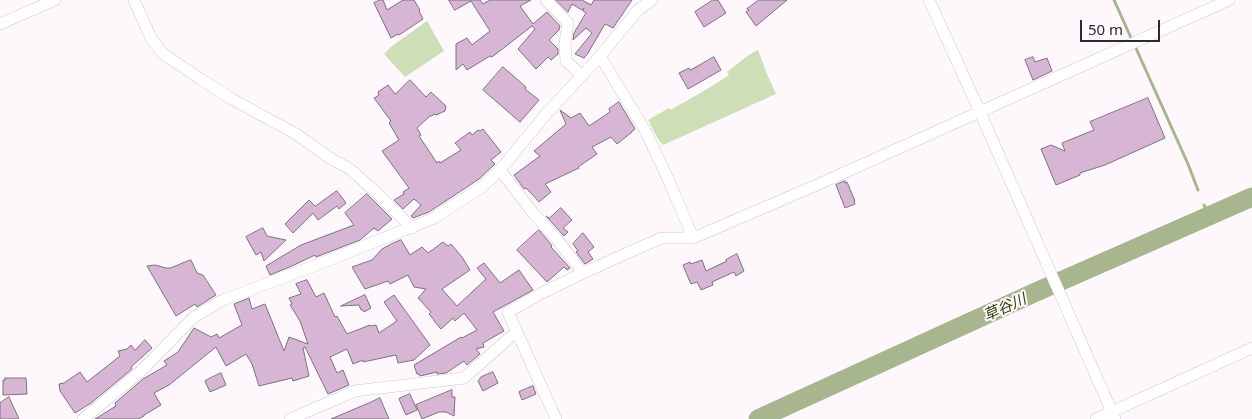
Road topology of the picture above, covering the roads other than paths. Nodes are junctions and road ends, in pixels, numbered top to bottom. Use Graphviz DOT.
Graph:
graph roads {
  1 [pos="55,0"];
  2 [pos="134,0"];
  3 [pos="546,0"];
  4 [pos="652,0"];
  5 [pos="929,0"];
  6 [pos="1229,0"];
  7 [pos="0,24"];
  8 [pos="600,56"];
  9 [pos="582,76"];
  10 [pos="980,112"];
  11 [pos="500,170"];
  12 [pos="412,228"];
  13 [pos="693,238"];
  14 [pos="583,273"];
  15 [pos="516,332"];
  16 [pos="1252,348"];
  17 [pos="1113,416"];
  18 [pos="83,419"];
  19 [pos="290,419"];
  20 [pos="556,419"];
  21 [pos="1096,419"];
  1 -- 7 [label="street"];
  2 -- 12 [label="street"];
  3 -- 9 [label="street"];
  4 -- 8 [label="street"];
  5 -- 10 [label="street"];
  6 -- 10 [label="street"];
  8 -- 9 [label="street"];
  8 -- 13 [label="street"];
  9 -- 11 [label="street"];
  10 -- 13 [label="street"];
  10 -- 17 [label="street"];
  11 -- 12 [label="street"];
  11 -- 14 [label="street"];
  12 -- 18 [label="street"];
  13 -- 14 [label="street"];
  14 -- 15 [label="street"];
  15 -- 19 [label="street"];
  15 -- 20 [label="street"];
  16 -- 17 [label="street"];
  17 -- 21 [label="street"];
}
